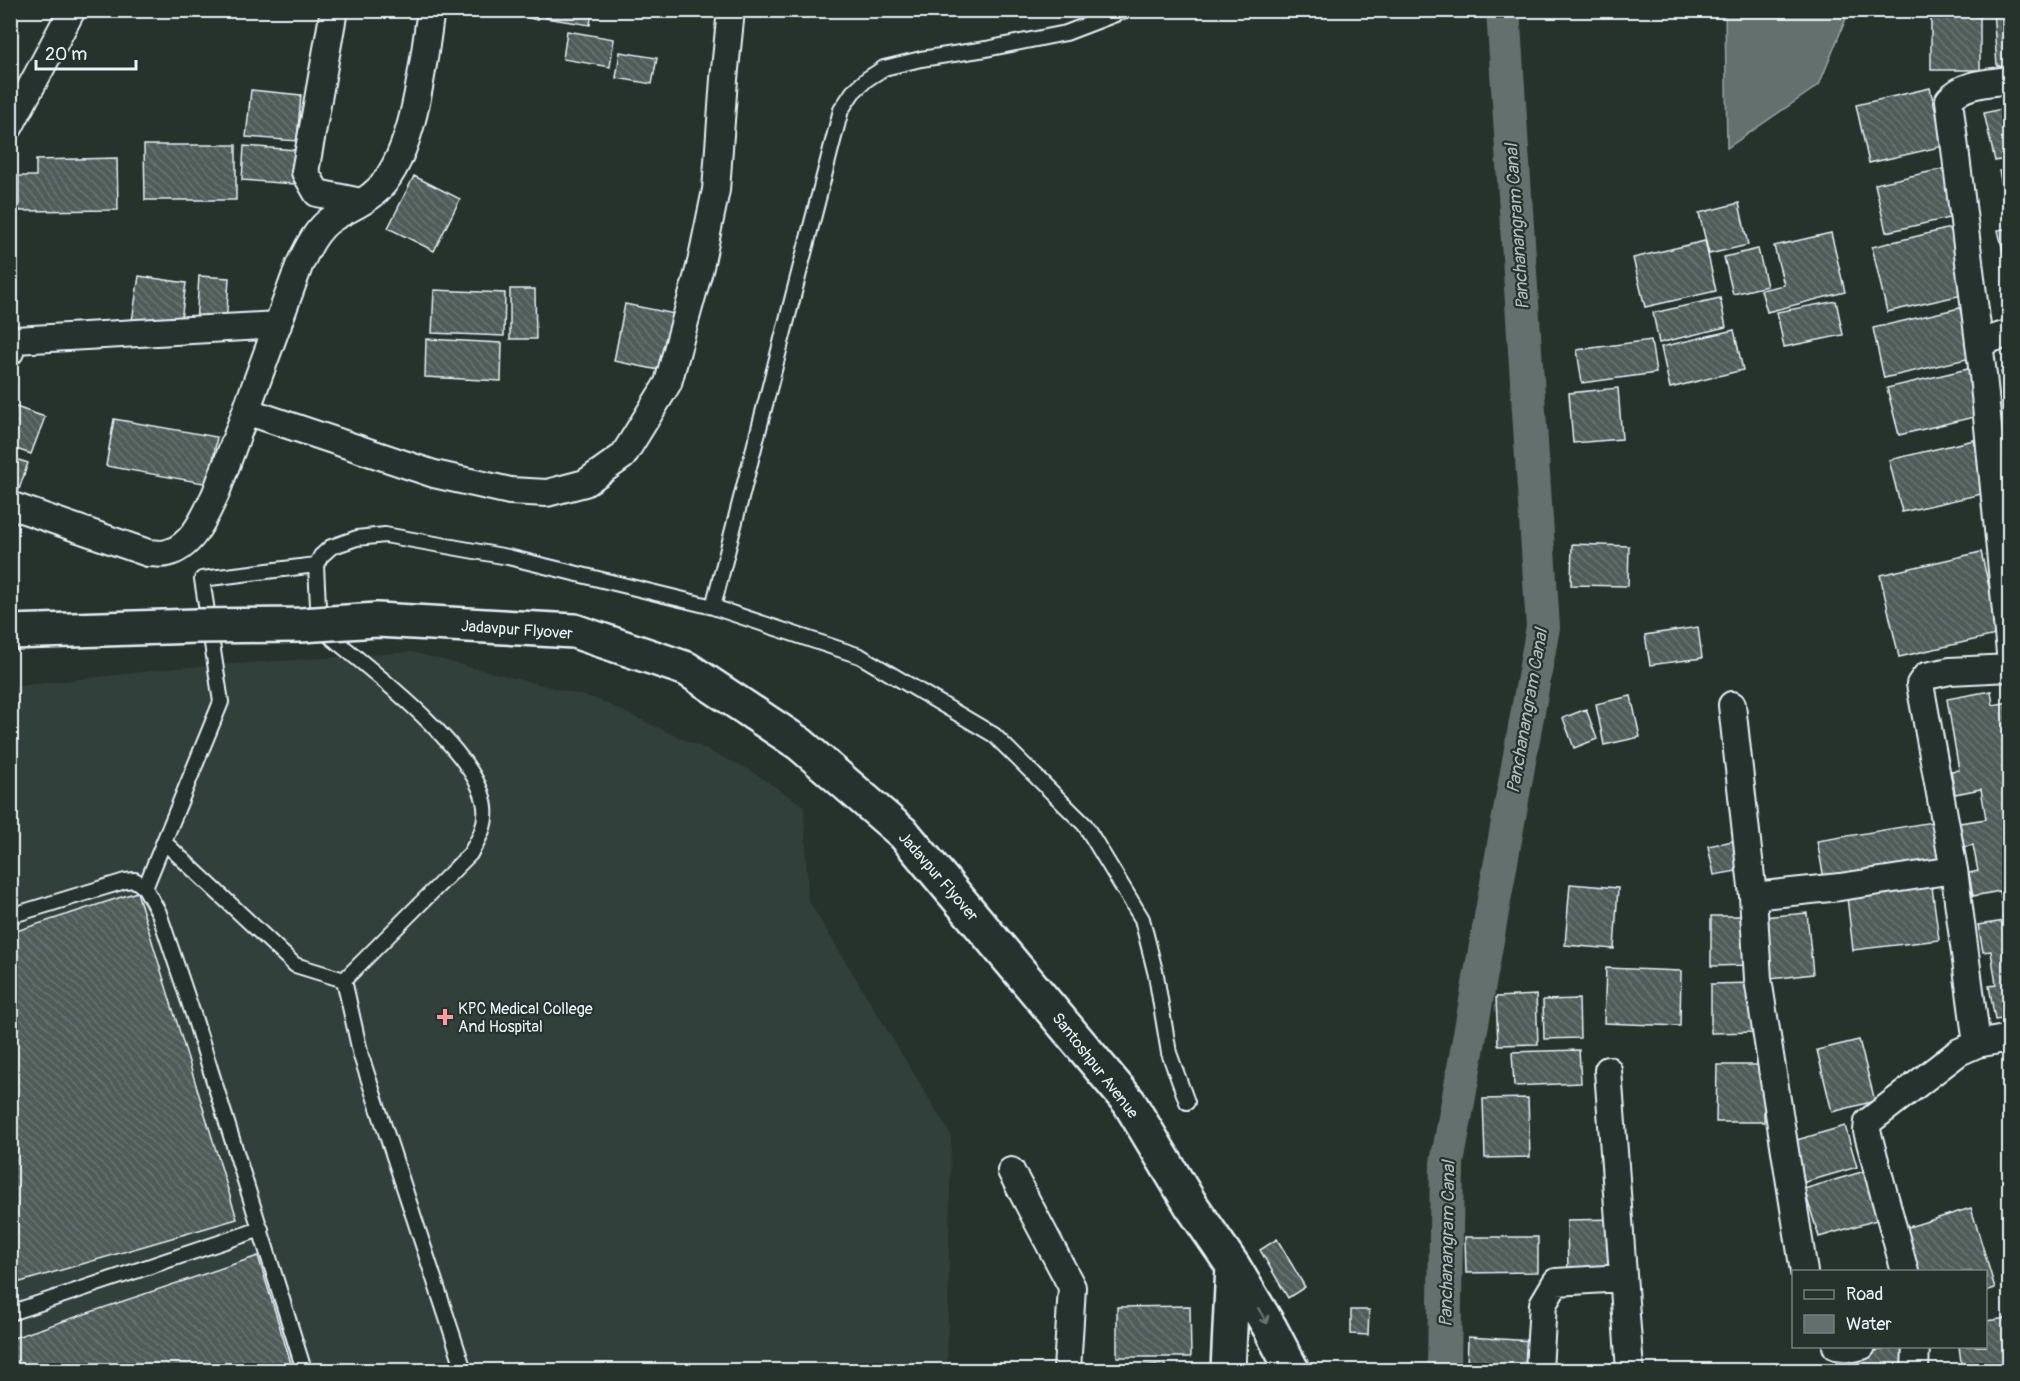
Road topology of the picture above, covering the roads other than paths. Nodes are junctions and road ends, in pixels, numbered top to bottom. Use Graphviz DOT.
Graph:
graph roads {
  1 [pos="72,10"];
  2 [pos="334,10"];
  3 [pos="431,10"];
  4 [pos="731,10"];
  5 [pos="1126,10"];
  6 [pos="2010,80"];
  7 [pos="10,126"];
  8 [pos="361,202"];
  9 [pos="278,325"];
  10 [pos="2010,333"];
  11 [pos="1979,343"];
  12 [pos="10,352"];
  13 [pos="246,411"];
  14 [pos="10,505"];
  15 [pos="316,566"];
  16 [pos="713,608"];
  17 [pos="10,632"];
  18 [pos="2010,653"];
  19 [pos="2010,668"];
  20 [pos="1732,705"];
  21 [pos="164,842"];
  22 [pos="1954,870"];
  23 [pos="145,888"];
  24 [pos="1753,896"];
  25 [pos="10,916"];
  26 [pos="1011,961"];
  27 [pos="344,980"];
  28 [pos="2010,1038"];
  29 [pos="1977,1044"];
  30 [pos="1608,1070"];
  31 [pos="1187,1102"];
  32 [pos="1011,1171"];
  33 [pos="261,1229"];
  34 [pos="1233,1266"];
  35 [pos="1804,1270"];
  36 [pos="1904,1270"];
  37 [pos="1623,1278"];
  38 [pos="10,1313"];
  39 [pos="1916,1348"];
  40 [pos="304,1371"];
  41 [pos="464,1371"];
  42 [pos="1067,1371"];
  43 [pos="1228,1371"];
  44 [pos="1292,1371"];
  45 [pos="1539,1371"];
  46 [pos="1630,1371"];
  47 [pos="1915,1371"];
  1 -- 7 [label="street"];
  2 -- 8 [label="street"];
  3 -- 8 [label="street"];
  4 -- 13 [label="street"];
  5 -- 16 [label="lane"];
  6 -- 11 [label="street"];
  8 -- 9 [label="street"];
  9 -- 12 [label="street"];
  9 -- 13 [label="street"];
  10 -- 11 [label="street"];
  11 -- 18 [label="street"];
  13 -- 14 [label="street"];
  15 -- 16 [label="lane"];
  15 -- 21 [label="lane"];
  15 -- 27 [label="lane"];
  16 -- 31 [label="lane"];
  17 -- 26 [label="main road, Jadavpur Flyover, bridge"];
  19 -- 22 [label="street"];
  20 -- 24 [label="street"];
  21 -- 23 [label="lane"];
  21 -- 27 [label="lane"];
  22 -- 24 [label="street"];
  22 -- 29 [label="street"];
  23 -- 25 [label="lane"];
  23 -- 33 [label="lane"];
  24 -- 35 [label="street"];
  26 -- 34 [label="main road, Santoshpur Avenue"];
  27 -- 41 [label="lane"];
  28 -- 29 [label="street"];
  29 -- 36 [label="street"];
  30 -- 37 [label="street"];
  32 -- 42 [label="street"];
  33 -- 38 [label="lane"];
  33 -- 40 [label="lane"];
  34 -- 43 [label="main road"];
  34 -- 44 [label="main road, Santoshpur Avenue, one-way"];
  37 -- 45 [label="street"];
  37 -- 46 [label="street"];
  39 -- 47 [label="street"];
}
